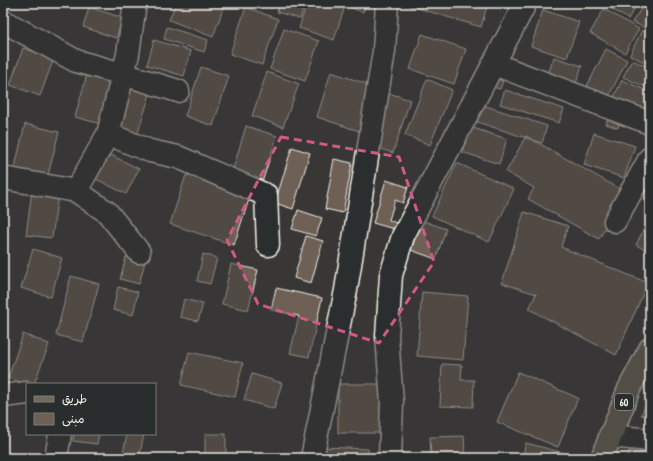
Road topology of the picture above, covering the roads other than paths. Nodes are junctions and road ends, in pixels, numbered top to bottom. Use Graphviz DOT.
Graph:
graph roads {
  1 [pos="135,3"];
  2 [pos="387,3"];
  3 [pos="525,3"];
  4 [pos="3,21"];
  5 [pos="494,64"];
  6 [pos="123,74"];
  7 [pos="178,91"];
  8 [pos="650,123"];
  9 [pos="108,134"];
  10 [pos="650,158"];
  11 [pos="3,178"];
  12 [pos="76,191"];
  13 [pos="615,221"];
  14 [pos="268,245"];
  15 [pos="138,252"];
  16 [pos="650,349"];
  17 [pos="26,393"];
  18 [pos="3,396"];
  19 [pos="60,435"];
  20 [pos="610,436"];
  21 [pos="650,440"];
  22 [pos="56,458"];
  23 [pos="312,458"];
  24 [pos="390,458"];
  25 [pos="602,458"];
  1 -- 6 [label="street"];
  2 -- 23 [label="street"];
  3 -- 5 [label="street"];
  4 -- 6 [label="street"];
  5 -- 8 [label="street"];
  5 -- 24 [label="street"];
  6 -- 7 [label="street"];
  6 -- 9 [label="street"];
  9 -- 12 [label="street"];
  9 -- 14 [label="street"];
  10 -- 13 [label="street"];
  11 -- 12 [label="street"];
  12 -- 15 [label="street"];
  16 -- 20 [label="main road, 60"];
  17 -- 18 [label="street"];
  19 -- 22 [label="street"];
  20 -- 21 [label="street"];
  20 -- 25 [label="main road, 60"];
}
